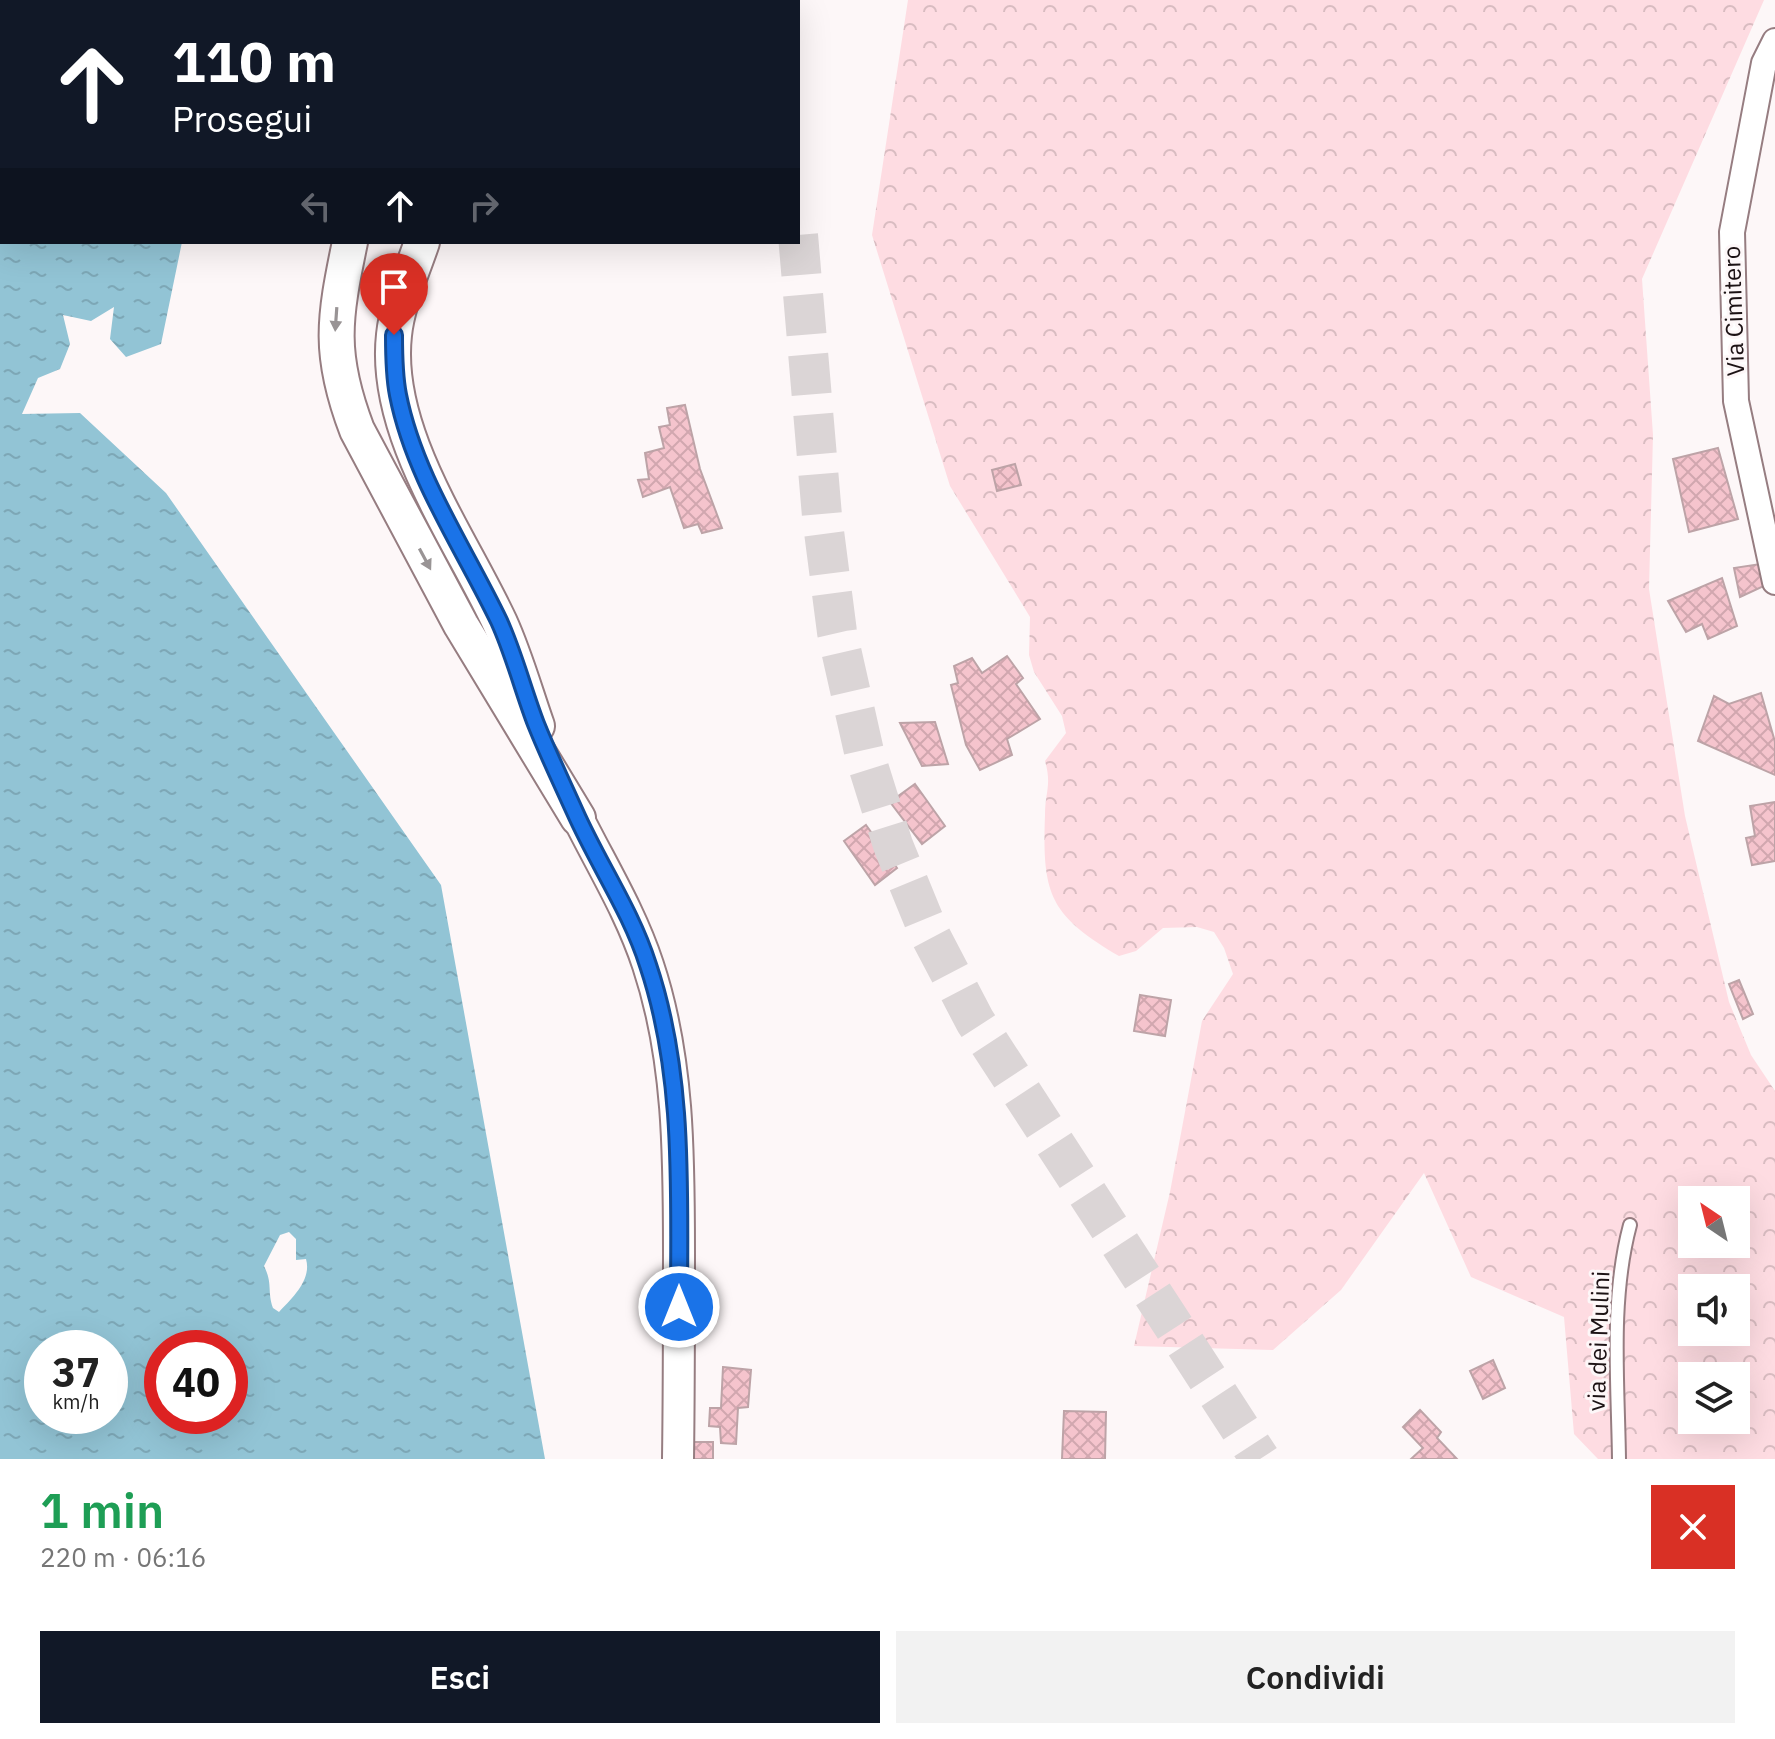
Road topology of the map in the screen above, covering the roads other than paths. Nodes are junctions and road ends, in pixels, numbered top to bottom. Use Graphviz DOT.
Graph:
graph roads {
  1 [pos="1775,41"];
  2 [pos="350,244"];
  3 [pos="421,244"];
  4 [pos="1775,582"];
  5 [pos="578,818"];
  6 [pos="1630,1225"];
  7 [pos="678,1459"];
  8 [pos="1619,1459"];
  1 -- 4 [label="street, Via Cimitero"];
  2 -- 5 [label="main road, one-way"];
  3 -- 5 [label="main road"];
  5 -- 7 [label="street"];
  6 -- 8 [label="lane, via dei Mulini"];
}
